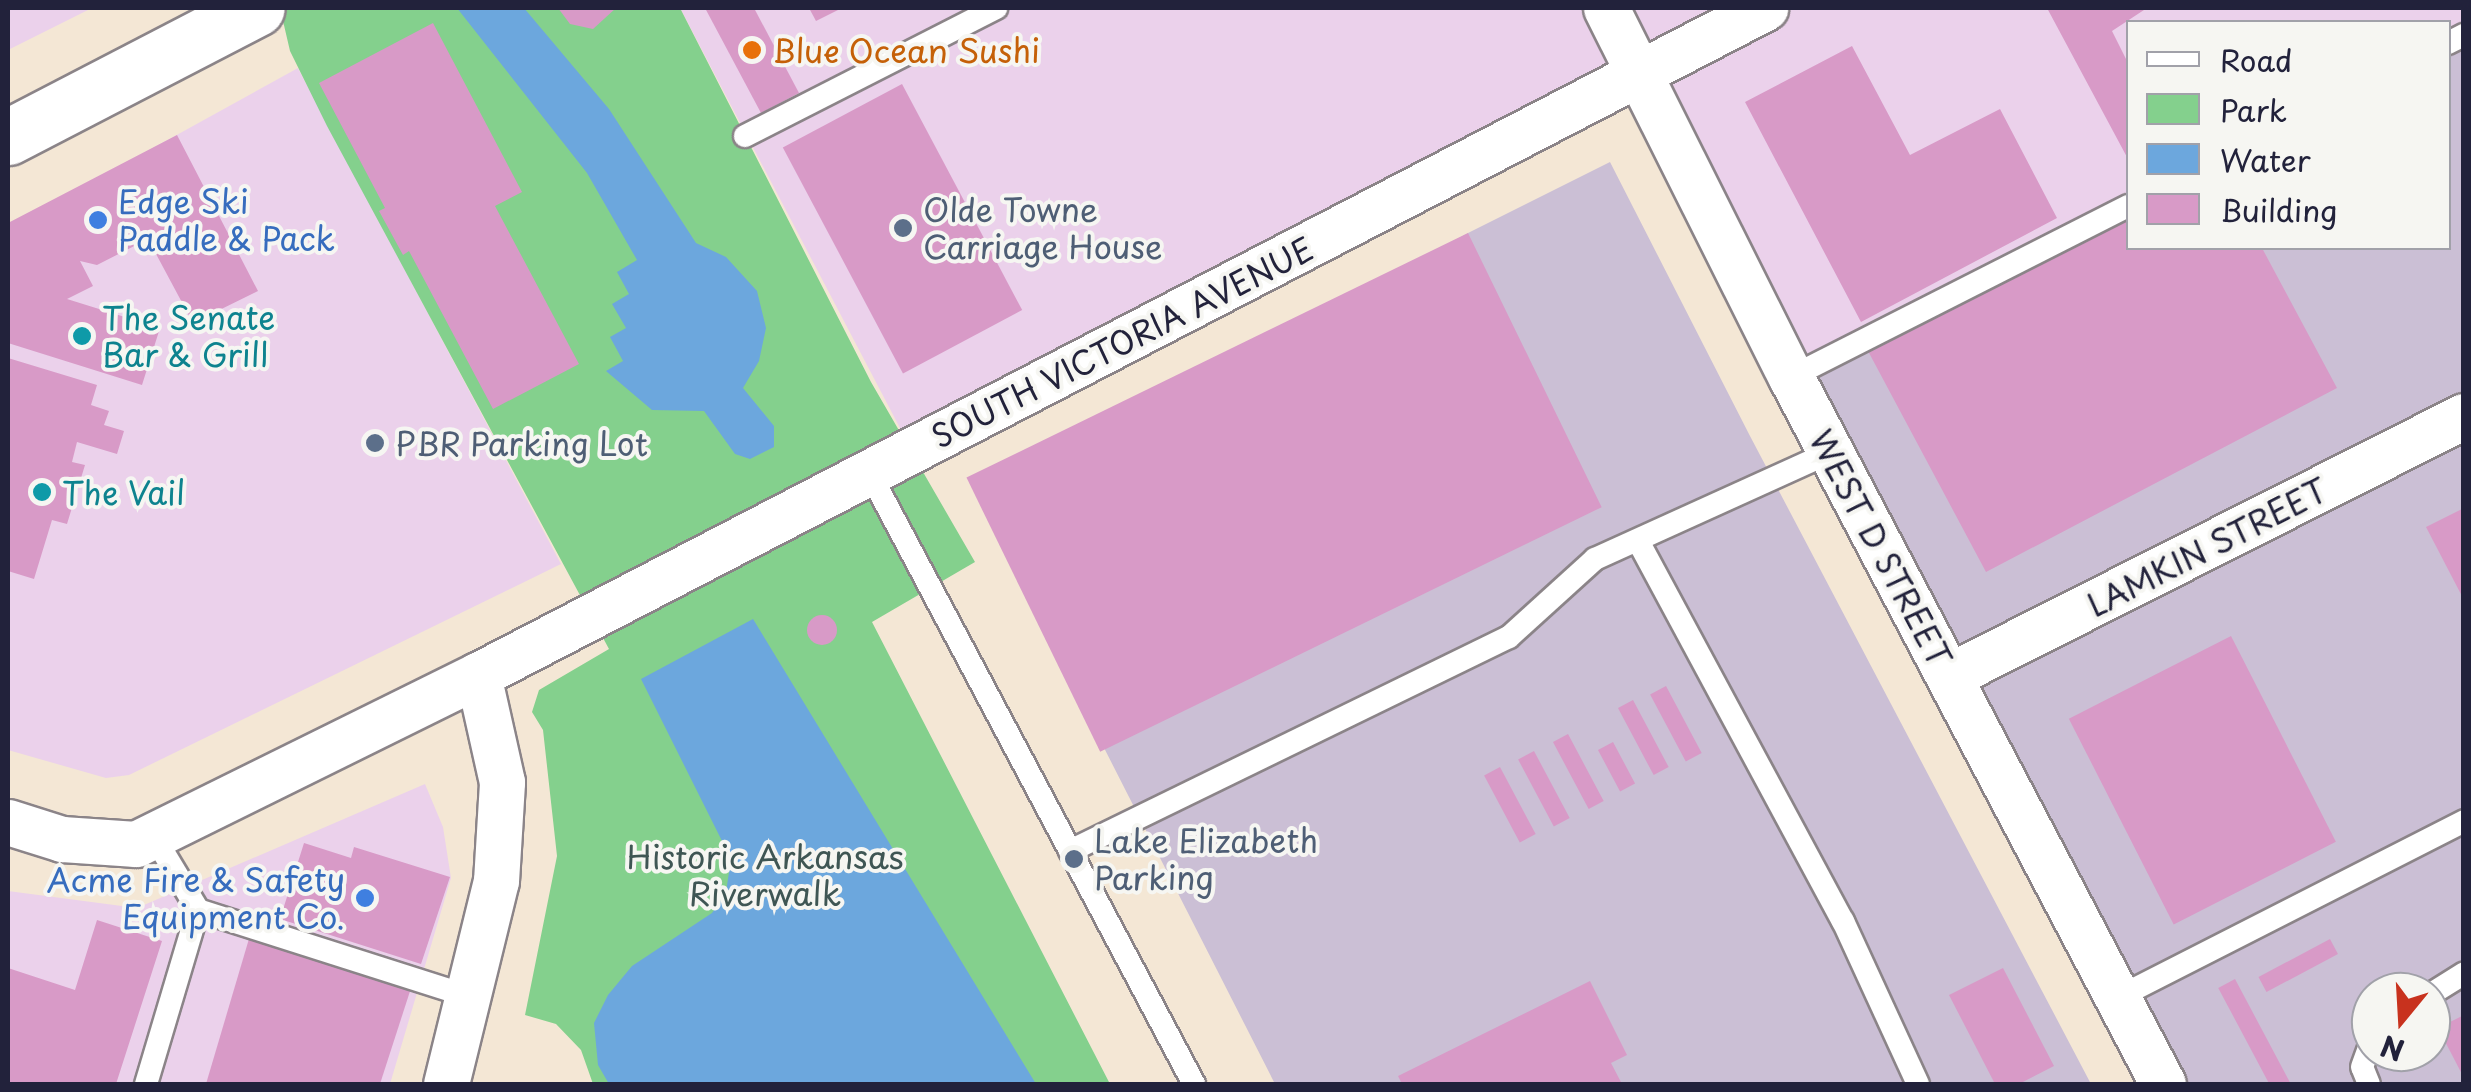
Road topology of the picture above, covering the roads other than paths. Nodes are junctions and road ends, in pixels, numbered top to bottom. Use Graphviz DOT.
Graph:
graph roads {
  1 [pos="257,8"];
  2 [pos="996,8"];
  3 [pos="1606,8"];
  4 [pos="1765,8"];
  5 [pos="1640,72"];
  6 [pos="746,136"];
  7 [pos="8,137"];
  8 [pos="2126,207"];
  9 [pos="1791,377"];
  10 [pos="2464,416"];
  11 [pos="1831,452"];
  12 [pos="869,472"];
  13 [pos="1638,542"];
  14 [pos="478,675"];
  15 [pos="1949,676"];
  16 [pos="2464,821"];
  17 [pos="8,822"];
  18 [pos="144,840"];
  19 [pos="1070,851"];
  20 [pos="198,910"];
  21 [pos="2118,998"];
  22 [pos="470,1002"];
  23 [pos="146,1084"];
  24 [pos="446,1084"];
  25 [pos="1194,1084"];
  26 [pos="1918,1084"];
  27 [pos="2163,1084"];
  1 -- 7 [label="street"];
  2 -- 6 [label="lane"];
  3 -- 5 [label="street, WEST D STREET"];
  4 -- 5 [label="street, SOUTH VICTORIA AVENUE"];
  5 -- 9 [label="street, WEST D STREET"];
  5 -- 12 [label="street, SOUTH VICTORIA AVENUE"];
  8 -- 9 [label="lane"];
  9 -- 11 [label="street, WEST D STREET"];
  10 -- 15 [label="street, LAMKIN STREET"];
  11 -- 13 [label="lane"];
  11 -- 15 [label="street, WEST D STREET"];
  12 -- 14 [label="street, SOUTH VICTORIA AVENUE"];
  12 -- 19 [label="lane"];
  13 -- 19 [label="lane"];
  13 -- 26 [label="lane"];
  14 -- 18 [label="street, SOUTH VICTORIA AVENUE"];
  14 -- 22 [label="street"];
  15 -- 21 [label="street, WEST D STREET"];
  16 -- 21 [label="lane"];
  17 -- 18 [label="street"];
  18 -- 20 [label="lane"];
  19 -- 25 [label="lane"];
  20 -- 22 [label="lane"];
  20 -- 23 [label="lane"];
  21 -- 27 [label="street, WEST D STREET"];
  22 -- 24 [label="street"];
}
